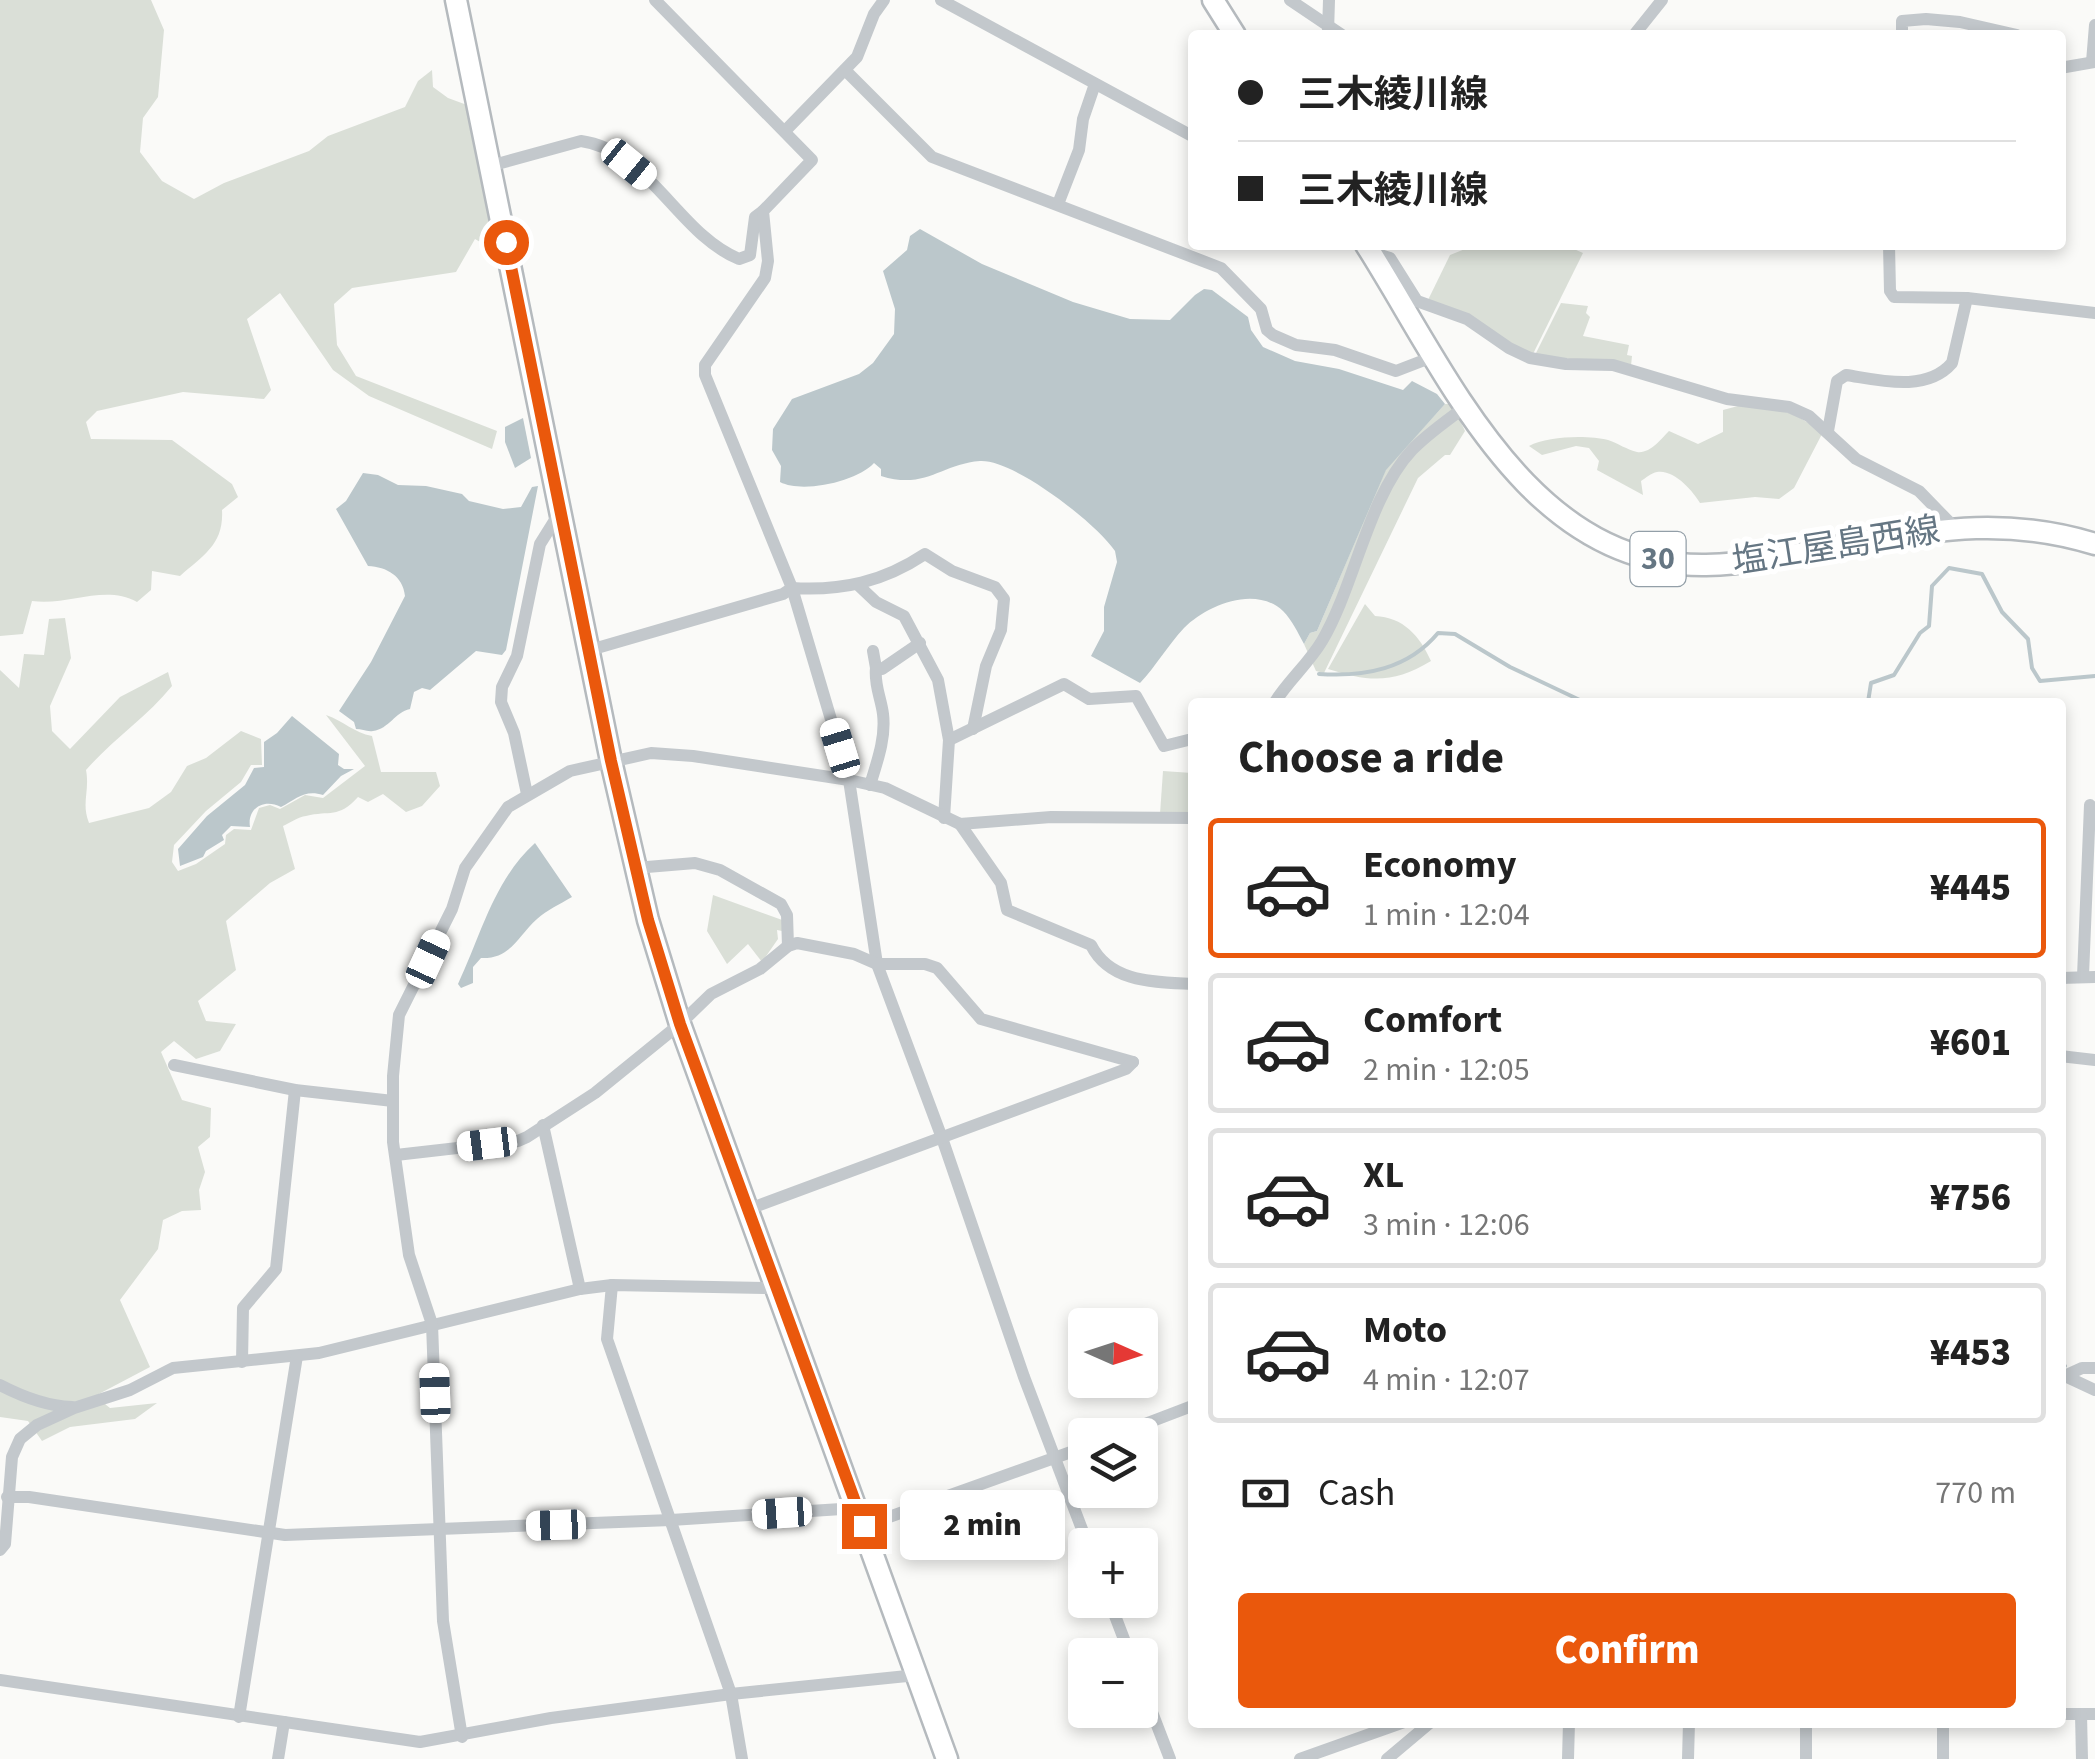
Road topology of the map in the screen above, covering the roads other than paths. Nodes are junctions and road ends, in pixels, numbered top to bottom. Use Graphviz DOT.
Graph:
graph roads {
  1 [pos="456,0"];
  2 [pos="655,0"];
  3 [pos="884,0"];
  4 [pos="942,0"];
  5 [pos="1213,0"];
  6 [pos="1290,0"];
  7 [pos="1328,0"];
  8 [pos="1662,0"];
  9 [pos="2095,25"];
  10 [pos="1232,30"];
  11 [pos="1329,30"];
  12 [pos="1333,30"];
  13 [pos="1638,30"];
  14 [pos="1902,30"];
  15 [pos="1996,30"];
  16 [pos="2094,62"];
  17 [pos="2066,67"];
  18 [pos="845,70"];
  19 [pos="1095,84"];
  20 [pos="785,132"];
  21 [pos="1188,134"];
  22 [pos="490,166"];
  23 [pos="1058,204"];
  24 [pos="763,212"];
  25 [pos="1369,250"];
  26 [pos="1370,250"];
  27 [pos="1889,250"];
  28 [pos="1967,298"];
  29 [pos="2095,314"];
  30 [pos="1435,356"];
  31 [pos="1466,406"];
  32 [pos="1828,432"];
  33 [pos="561,510"];
  34 [pos="1955,528"];
  35 [pos="2095,544"];
  36 [pos="856,584"];
  37 [pos="792,588"];
  38 [pos="920,643"];
  39 [pos="590,650"];
  40 [pos="873,651"];
  41 [pos="876,668"];
  42 [pos="1279,698"];
  43 [pos="973,729"];
  44 [pos="949,740"];
  45 [pos="1188,740"];
  46 [pos="611,761"];
  47 [pos="849,780"];
  48 [pos="870,785"];
  49 [pos="527,794"];
  50 [pos="2090,806"];
  51 [pos="944,818"];
  52 [pos="1188,818"];
  53 [pos="960,824"];
  54 [pos="635,868"];
  55 [pos="788,946"];
  56 [pos="877,964"];
  57 [pos="2089,976"];
  58 [pos="1188,984"];
  59 [pos="680,1024"];
  60 [pos="2066,1057"];
  61 [pos="2095,1060"];
  62 [pos="174,1065"];
  63 [pos="295,1090"];
  64 [pos="393,1101"];
  65 [pos="543,1125"];
  66 [pos="942,1138"];
  67 [pos="396,1155"];
  68 [pos="749,1209"];
  69 [pos="775,1284"];
  70 [pos="612,1285"];
  71 [pos="580,1289"];
  72 [pos="432,1324"];
  73 [pos="297,1356"];
  74 [pos="242,1362"];
  75 [pos="2095,1368"];
  76 [pos="2066,1375"];
  77 [pos="2066,1379"];
  78 [pos="0,1385"];
  79 [pos="2095,1390"];
  80 [pos="74,1408"];
  81 [pos="1188,1408"];
  82 [pos="1158,1419"];
  83 [pos="1068,1454"];
  84 [pos="1055,1459"];
  85 [pos="7,1498"];
  86 [pos="860,1517"];
  87 [pos="671,1520"];
  88 [pos="1081,1528"];
  89 [pos="441,1529"];
  90 [pos="269,1534"];
  91 [pos="0,1550"];
  92 [pos="917,1675"];
  93 [pos="0,1680"];
  94 [pos="731,1694"];
  95 [pos="2088,1714"];
  96 [pos="239,1717"];
  97 [pos="284,1722"];
  98 [pos="1158,1728"];
  99 [pos="1387,1728"];
  100 [pos="1423,1728"];
  101 [pos="1569,1728"];
  102 [pos="1688,1728"];
  103 [pos="1806,1728"];
  104 [pos="1944,1728"];
  105 [pos="462,1737"];
  106 [pos="278,1759"];
  107 [pos="742,1759"];
  108 [pos="947,1759"];
  109 [pos="1170,1759"];
  110 [pos="1300,1759"];
  111 [pos="1388,1759"];
  112 [pos="1568,1759"];
  113 [pos="1688,1759"];
  114 [pos="1806,1759"];
  115 [pos="1943,1759"];
  116 [pos="2082,1759"];
  1 -- 22 [label="main road"];
  2 -- 20 [label="street"];
  3 -- 18 [label="street"];
  4 -- 19 [label="street"];
  5 -- 10 [label="main road"];
  6 -- 11 [label="street"];
  7 -- 12 [label="street"];
  8 -- 13 [label="street"];
  9 -- 16 [label="street"];
  14 -- 15 [label="street"];
  16 -- 17 [label="street"];
  18 -- 20 [label="street"];
  18 -- 23 [label="street"];
  19 -- 21 [label="street"];
  19 -- 23 [label="street"];
  20 -- 24 [label="street"];
  22 -- 24 [label="street"];
  22 -- 33 [label="main road"];
  23 -- 30 [label="street"];
  24 -- 37 [label="street"];
  25 -- 30 [label="main road, 塩江屋島西線 / 30"];
  26 -- 32 [label="street"];
  27 -- 28 [label="street"];
  28 -- 29 [label="street"];
  28 -- 32 [label="street"];
  30 -- 31 [label="main road, 塩江屋島西線 / 30"];
  31 -- 34 [label="main road, 塩江屋島西線 / 30"];
  31 -- 42 [label="street"];
  32 -- 34 [label="street"];
  33 -- 39 [label="main road"];
  33 -- 49 [label="street"];
  34 -- 35 [label="main road, 塩江屋島西線 / 30"];
  36 -- 37 [label="street"];
  36 -- 38 [label="street"];
  36 -- 43 [label="street"];
  37 -- 39 [label="street"];
  37 -- 47 [label="street"];
  38 -- 41 [label="street"];
  38 -- 44 [label="street"];
  39 -- 46 [label="main road"];
  40 -- 41 [label="street"];
  41 -- 48 [label="street"];
  43 -- 44 [label="street"];
  43 -- 45 [label="street"];
  44 -- 51 [label="street"];
  46 -- 47 [label="street"];
  46 -- 49 [label="street"];
  46 -- 54 [label="main road"];
  47 -- 48 [label="street"];
  47 -- 56 [label="street"];
  48 -- 51 [label="street"];
  49 -- 64 [label="street"];
  50 -- 57 [label="street"];
  51 -- 53 [label="street"];
  52 -- 53 [label="street"];
  53 -- 58 [label="street"];
  54 -- 55 [label="street"];
  54 -- 59 [label="main road"];
  55 -- 56 [label="street"];
  55 -- 59 [label="street"];
  56 -- 66 [label="street"];
  56 -- 66 [label="street"];
  59 -- 65 [label="street"];
  59 -- 68 [label="main road"];
  60 -- 61 [label="street"];
  62 -- 63 [label="street"];
  63 -- 64 [label="street"];
  63 -- 74 [label="street"];
  64 -- 67 [label="street"];
  65 -- 67 [label="street"];
  65 -- 71 [label="street"];
  66 -- 68 [label="street"];
  66 -- 84 [label="street"];
  67 -- 72 [label="street"];
  68 -- 69 [label="main road"];
  69 -- 70 [label="street"];
  69 -- 86 [label="main road"];
  70 -- 71 [label="street"];
  70 -- 87 [label="street"];
  71 -- 72 [label="street"];
  72 -- 73 [label="street"];
  72 -- 89 [label="street"];
  73 -- 74 [label="street"];
  73 -- 90 [label="street"];
  74 -- 80 [label="street"];
  75 -- 76 [label="street"];
  77 -- 79 [label="street"];
  78 -- 80 [label="street"];
  80 -- 85 [label="street"];
  81 -- 82 [label="street"];
  83 -- 84 [label="street"];
  84 -- 86 [label="street"];
  84 -- 88 [label="street"];
  85 -- 90 [label="street"];
  85 -- 91 [label="street"];
  86 -- 87 [label="street"];
  86 -- 92 [label="main road"];
  87 -- 89 [label="street"];
  87 -- 94 [label="street"];
  89 -- 90 [label="street"];
  89 -- 105 [label="street"];
  90 -- 96 [label="street"];
  92 -- 94 [label="street"];
  92 -- 108 [label="main road"];
  93 -- 96 [label="street"];
  94 -- 105 [label="street"];
  94 -- 107 [label="street"];
  95 -- 116 [label="street"];
  96 -- 97 [label="street"];
  97 -- 105 [label="street"];
  97 -- 106 [label="street"];
  98 -- 109 [label="street"];
  99 -- 110 [label="street"];
  100 -- 111 [label="street"];
  101 -- 112 [label="street"];
  102 -- 113 [label="street"];
  103 -- 114 [label="street"];
  104 -- 115 [label="street"];
}
